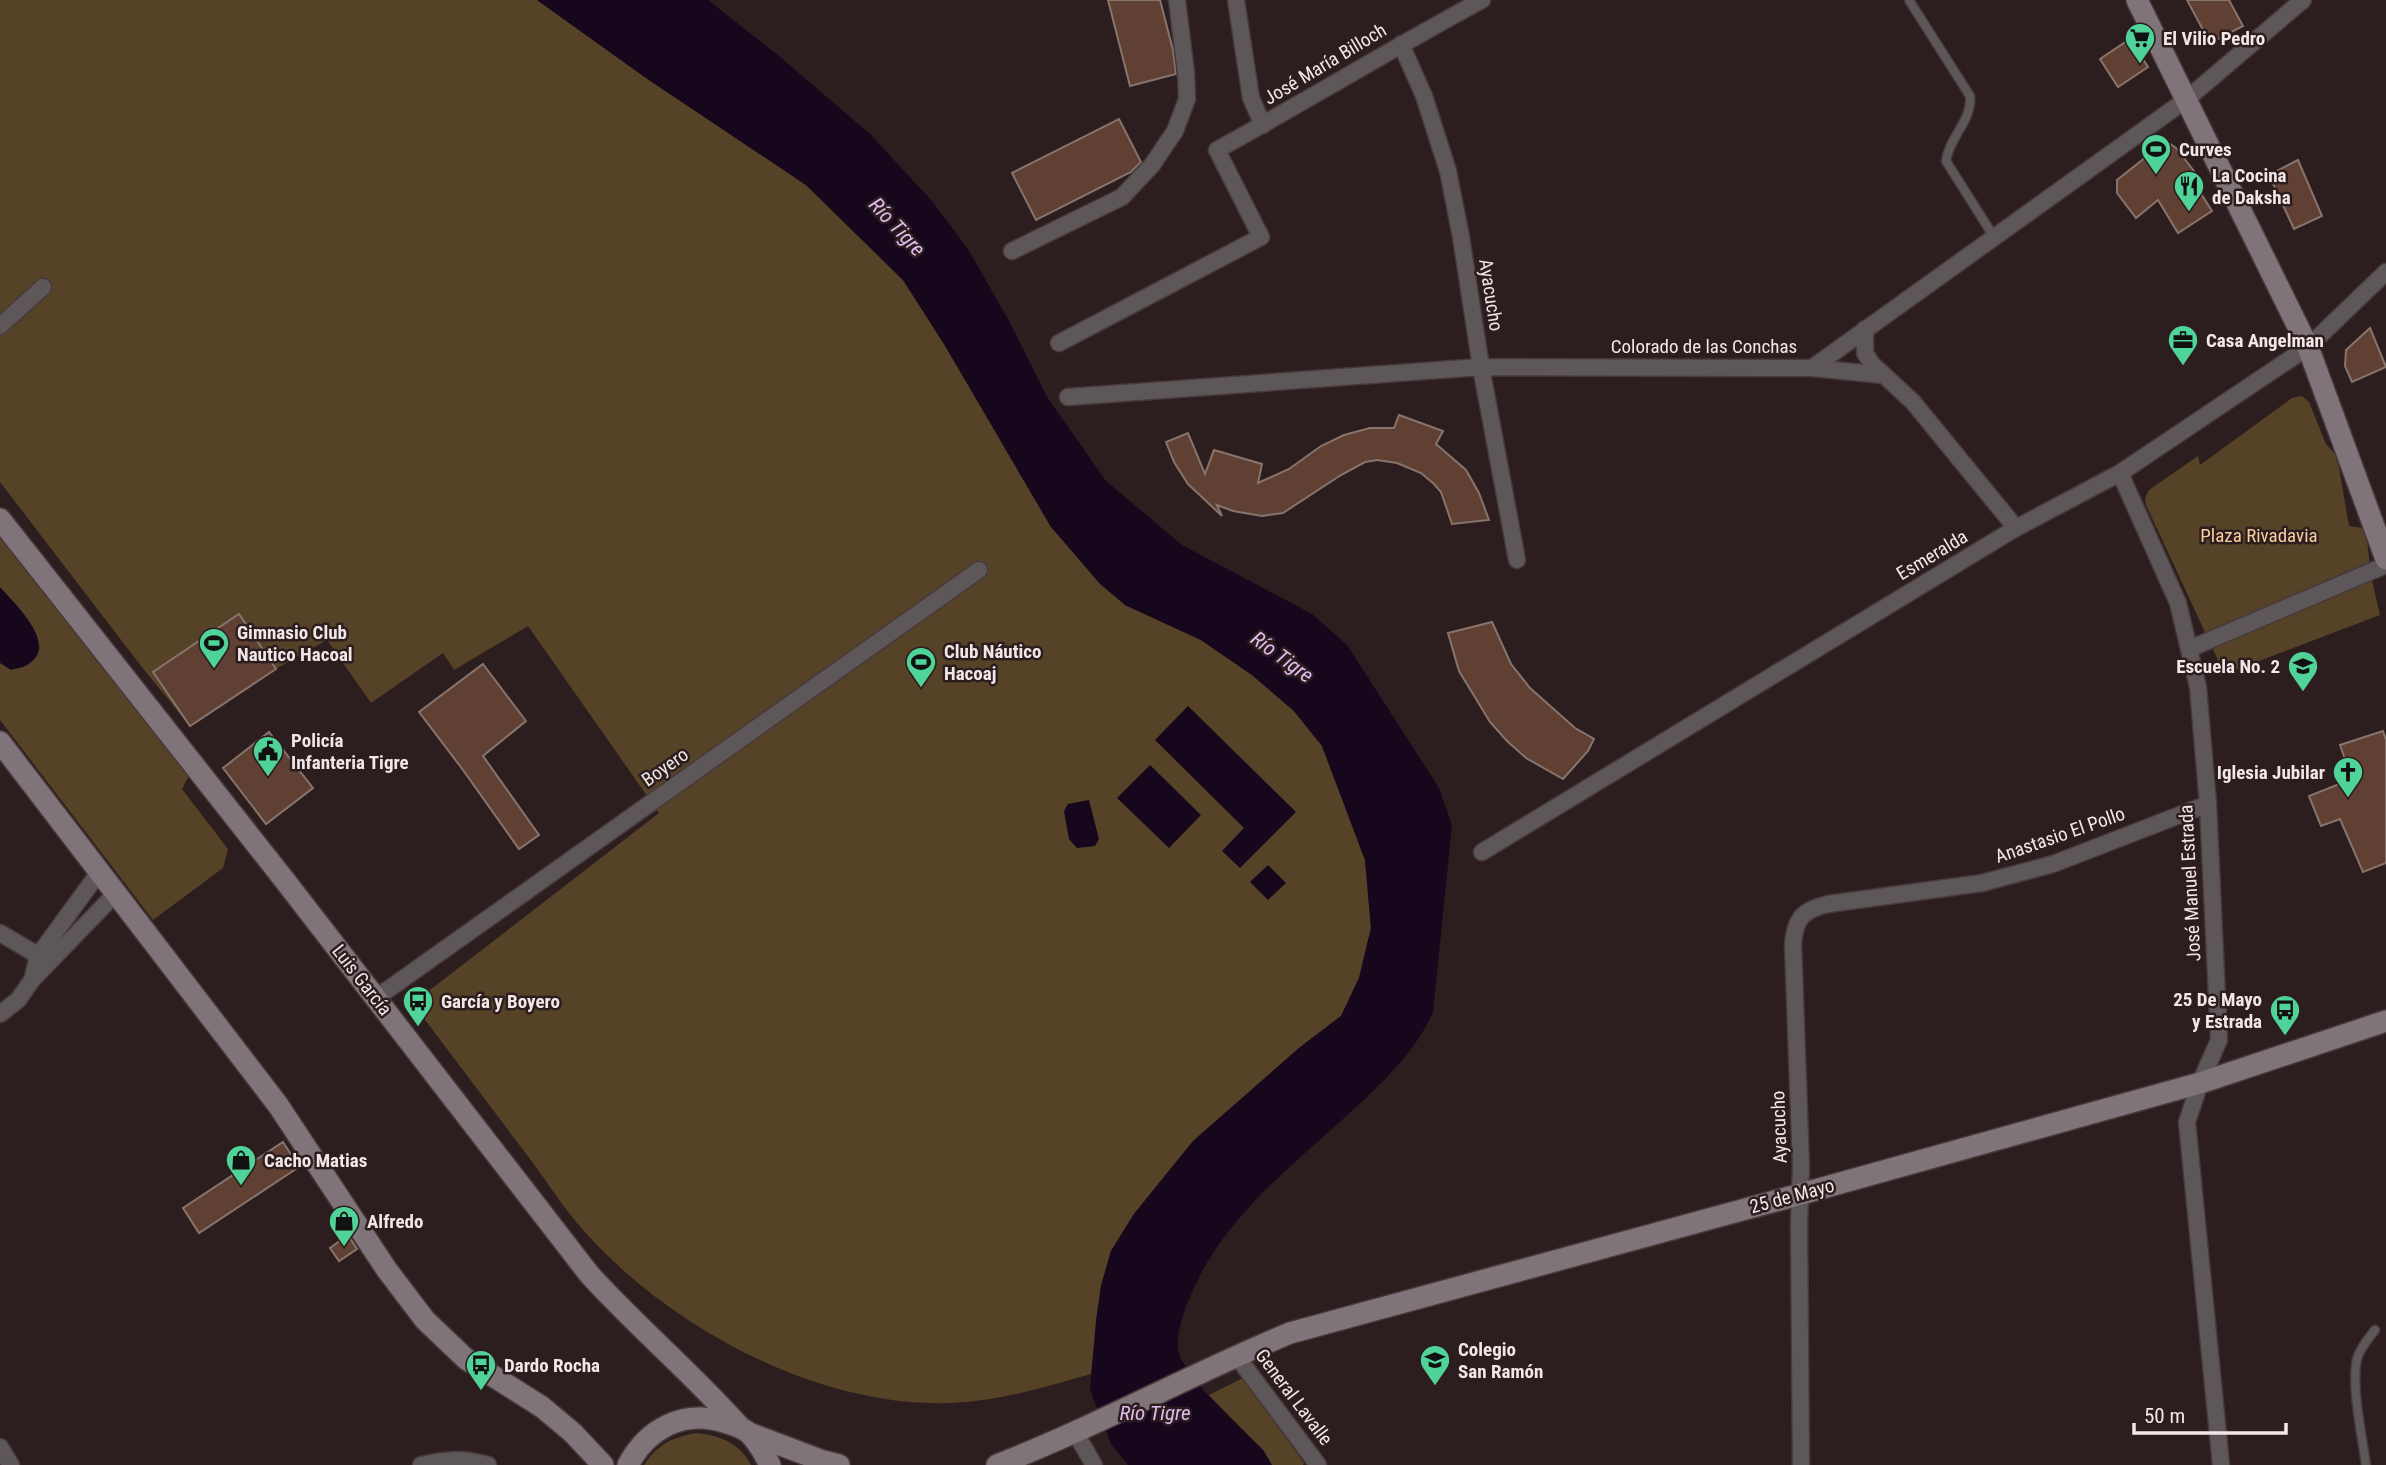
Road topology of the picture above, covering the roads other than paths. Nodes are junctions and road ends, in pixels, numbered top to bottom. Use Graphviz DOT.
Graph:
graph roads {
  1 [pos="1177,0"];
  2 [pos="1236,0"];
  3 [pos="1482,0"];
  4 [pos="1909,0"];
  5 [pos="2137,0"];
  6 [pos="2303,0"];
  7 [pos="1401,44"];
  8 [pos="2187,99"];
  9 [pos="1263,125"];
  10 [pos="1994,237"];
  11 [pos="1012,251"];
  12 [pos="2386,272"];
  13 [pos="43,287"];
  14 [pos="0,326"];
  15 [pos="1866,328"];
  16 [pos="1059,343"];
  17 [pos="2308,347"];
  18 [pos="1481,367"];
  19 [pos="1812,368"];
  20 [pos="1883,375"];
  21 [pos="1068,397"];
  22 [pos="2120,473"];
  23 [pos="0,519"];
  24 [pos="2016,528"];
  25 [pos="2386,559"];
  26 [pos="1517,560"];
  27 [pos="2386,565"];
  28 [pos="979,570"];
  29 [pos="2189,649"];
  30 [pos="0,742"];
  31 [pos="2208,804"];
  32 [pos="1482,852"];
  33 [pos="100,871"];
  34 [pos="117,892"];
  35 [pos="1801,916"];
  36 [pos="0,933"];
  37 [pos="43,959"];
  38 [pos="376,998"];
  39 [pos="0,1014"];
  40 [pos="2386,1021"];
  41 [pos="2200,1083"];
  42 [pos="1801,1194"];
  43 [pos="2375,1330"];
  44 [pos="1236,1355"];
  45 [pos="1085,1427"];
  46 [pos="744,1429"];
  47 [pos="0,1447"];
  48 [pos="11,1465"];
  49 [pos="421,1465"];
  50 [pos="488,1465"];
  51 [pos="603,1465"];
  52 [pos="628,1465"];
  53 [pos="770,1465"];
  54 [pos="839,1465"];
  55 [pos="997,1465"];
  56 [pos="1094,1465"];
  57 [pos="1318,1465"];
  58 [pos="1801,1465"];
  59 [pos="2221,1465"];
  60 [pos="2366,1465"];
  1 -- 11 [label="street"];
  2 -- 9 [label="street"];
  3 -- 7 [label="street, José María Billoch"];
  4 -- 10 [label="lane"];
  5 -- 8 [label="main road"];
  6 -- 8 [label="street, Colorado de las Conchas"];
  7 -- 9 [label="street, José María Billoch"];
  7 -- 18 [label="street, Ayacucho"];
  8 -- 10 [label="street, Colorado de las Conchas"];
  8 -- 17 [label="main road"];
  9 -- 16 [label="street, José María Billoch"];
  10 -- 15 [label="street, Colorado de las Conchas"];
  12 -- 17 [label="street, Esmeralda"];
  13 -- 14 [label="street"];
  15 -- 19 [label="street, Colorado de las Conchas"];
  15 -- 20 [label="street"];
  17 -- 22 [label="street, Esmeralda"];
  17 -- 25 [label="main road"];
  18 -- 19 [label="street, Colorado de las Conchas"];
  18 -- 21 [label="street, Colorado de las Conchas"];
  18 -- 26 [label="street, Ayacucho"];
  19 -- 20 [label="street"];
  20 -- 24 [label="street"];
  22 -- 24 [label="street, Esmeralda"];
  22 -- 29 [label="street, José Manuel Estrada"];
  23 -- 38 [label="main road, Luis García"];
  24 -- 32 [label="street, Esmeralda"];
  27 -- 29 [label="street"];
  28 -- 38 [label="street, Boyero"];
  29 -- 31 [label="street, José Manuel Estrada"];
  30 -- 33 [label="main road"];
  31 -- 35 [label="street, Anastasio El Pollo"];
  31 -- 41 [label="street, José Manuel Estrada"];
  33 -- 34 [label="main road"];
  33 -- 37 [label="street"];
  34 -- 37 [label="street"];
  34 -- 51 [label="main road"];
  35 -- 42 [label="street, Ayacucho"];
  36 -- 37 [label="street"];
  37 -- 39 [label="street"];
  38 -- 46 [label="main road, Luis García"];
  40 -- 41 [label="main road, 25 de Mayo"];
  41 -- 42 [label="main road, 25 de Mayo"];
  41 -- 59 [label="street, José Manuel Estrada"];
  42 -- 44 [label="main road, 25 de Mayo"];
  42 -- 58 [label="street, Ayacucho"];
  43 -- 60 [label="lane"];
  44 -- 45 [label="main road, 25 de Mayo"];
  44 -- 57 [label="street, General Lavalle"];
  45 -- 55 [label="main road, 25 de Mayo"];
  45 -- 56 [label="street"];
  46 -- 52 [label="main road"];
  46 -- 53 [label="main road"];
  46 -- 54 [label="main road, Luis García"];
  47 -- 48 [label="street"];
  49 -- 50 [label="street"];
}
